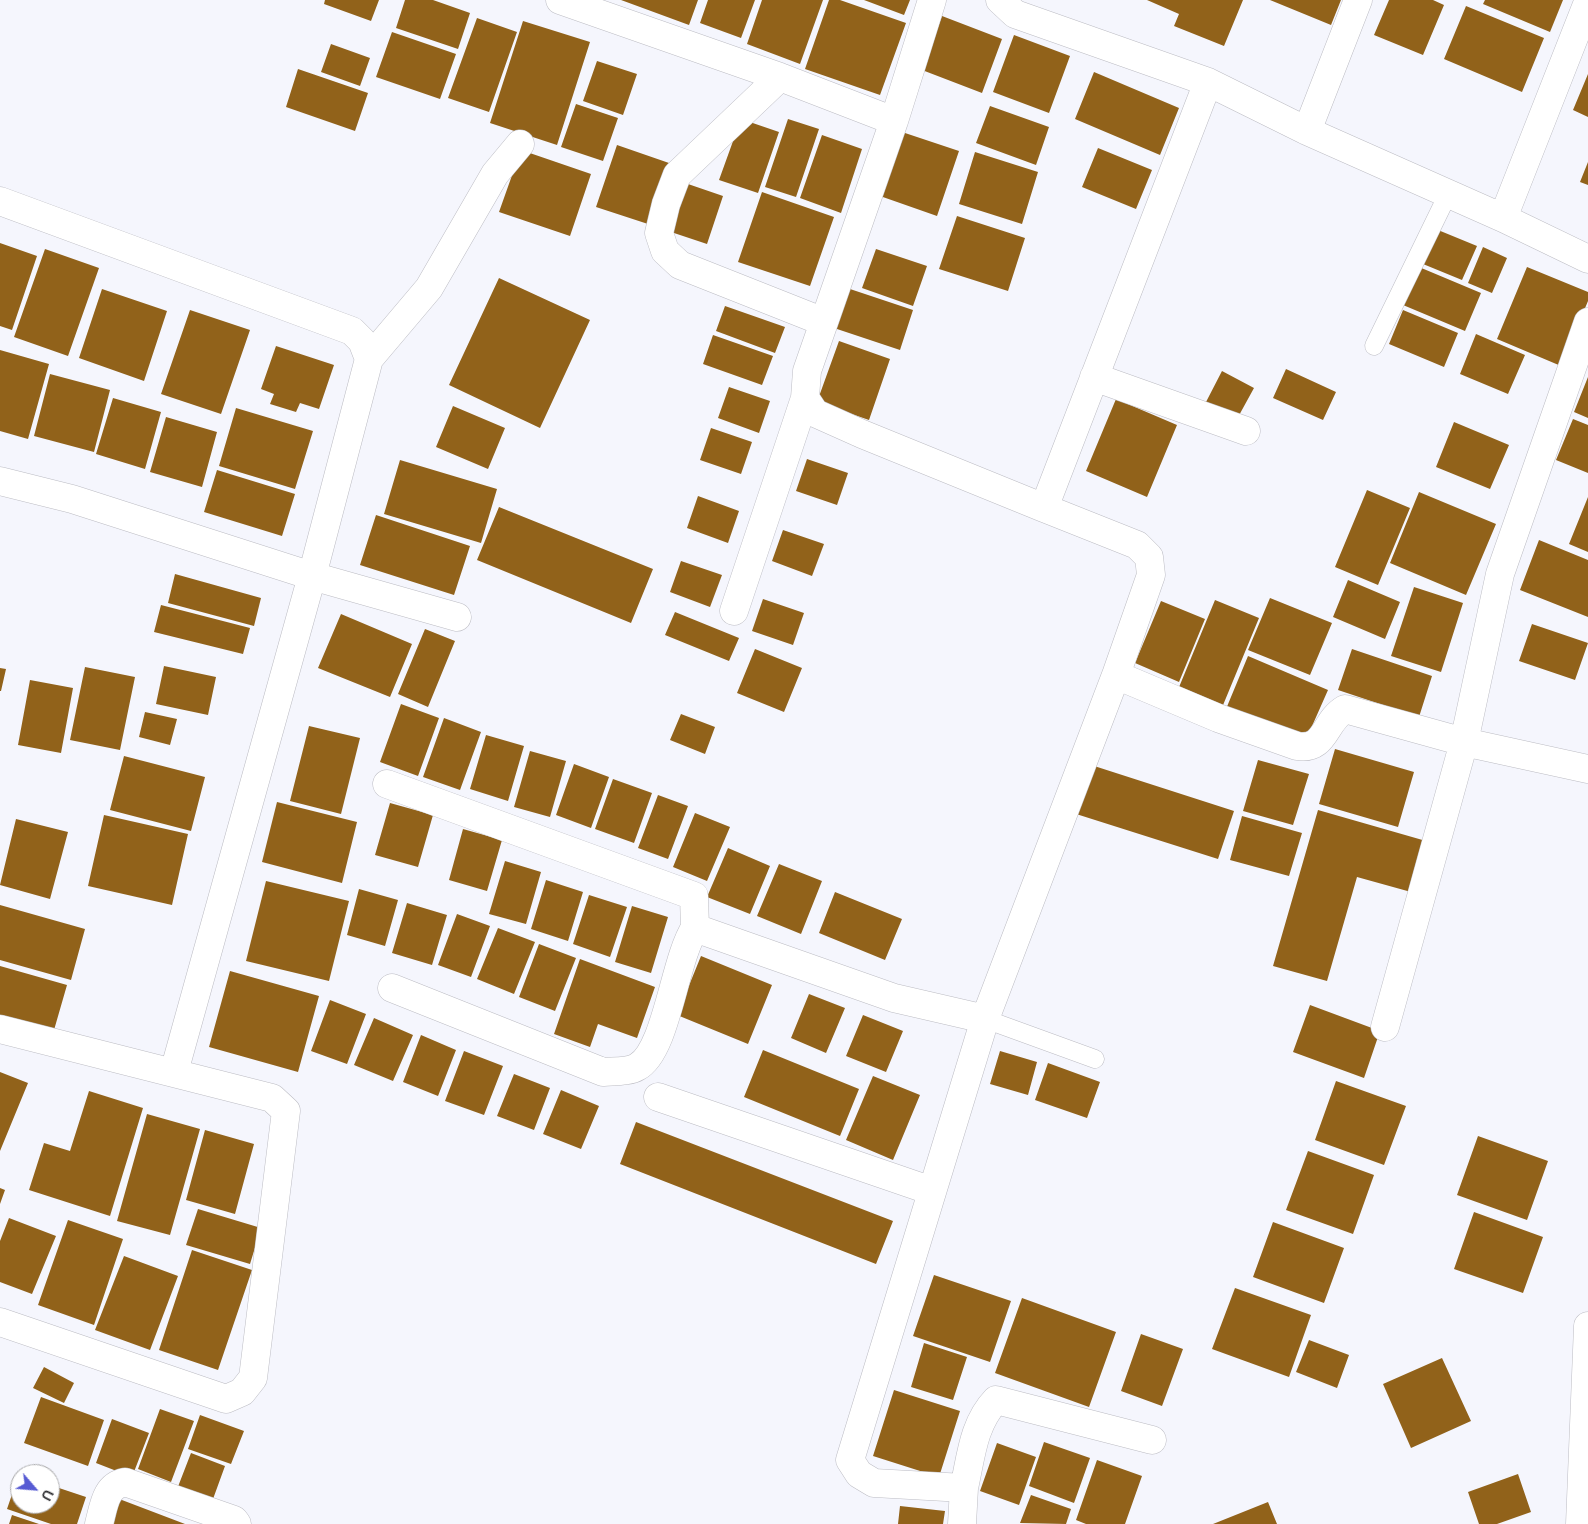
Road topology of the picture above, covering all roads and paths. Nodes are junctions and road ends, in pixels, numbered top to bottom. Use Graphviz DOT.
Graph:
graph roads {
  1 [pos="560,0"];
  2 [pos="932,0"];
  3 [pos="1000,0"];
  4 [pos="1358,0"];
  5 [pos="1588,2"];
  6 [pos="780,77"];
  7 [pos="1208,82"];
  8 [pos="894,121"];
  9 [pos="1307,131"];
  10 [pos="520,144"];
  11 [pos="1448,194"];
  12 [pos="0,201"];
  13 [pos="1503,218"];
  14 [pos="1588,259"];
  15 [pos="824,322"];
  16 [pos="1588,322"];
  17 [pos="1374,346"];
  18 [pos="369,359"];
  19 [pos="1094,378"];
  20 [pos="805,398"];
  21 [pos="1246,431"];
  22 [pos="0,481"];
  23 [pos="1044,508"];
  24 [pos="312,576"];
  25 [pos="734,611"];
  26 [pos="457,617"];
  27 [pos="1116,675"];
  28 [pos="1464,742"];
  29 [pos="1588,769"];
  30 [pos="387,784"];
  31 [pos="695,928"];
  32 [pos="392,988"];
  33 [pos="985,1019"];
  34 [pos="1385,1027"];
  35 [pos="0,1029"];
  36 [pos="1095,1059"];
  37 [pos="174,1072"];
  38 [pos="658,1097"];
  39 [pos="932,1191"];
  40 [pos="0,1322"];
  41 [pos="1588,1326"];
  42 [pos="1152,1440"];
  43 [pos="964,1488"];
  44 [pos="1588,1522"];
  45 [pos="99,1524"];
  46 [pos="237,1524"];
  47 [pos="962,1524"];
  48 [pos="1580,1524"];
  49 [pos="1584,1524"];
  1 -- 6 [label="street"];
  2 -- 8 [label="street"];
  3 -- 7 [label="street"];
  4 -- 9 [label="street"];
  5 -- 13 [label="street"];
  6 -- 8 [label="street"];
  6 -- 15 [label="street"];
  7 -- 9 [label="street"];
  7 -- 19 [label="street"];
  8 -- 15 [label="street"];
  9 -- 11 [label="street"];
  10 -- 18 [label="street"];
  11 -- 13 [label="street"];
  11 -- 17 [label="lane"];
  12 -- 18 [label="street"];
  13 -- 14 [label="street"];
  15 -- 20 [label="street"];
  16 -- 28 [label="street"];
  18 -- 24 [label="street"];
  19 -- 21 [label="street"];
  19 -- 23 [label="street"];
  20 -- 23 [label="street"];
  20 -- 25 [label="street"];
  22 -- 24 [label="street"];
  23 -- 27 [label="street"];
  24 -- 26 [label="street"];
  24 -- 37 [label="street"];
  27 -- 28 [label="street"];
  27 -- 33 [label="street"];
  28 -- 29 [label="street"];
  28 -- 34 [label="street"];
  30 -- 31 [label="street"];
  31 -- 32 [label="street"];
  31 -- 33 [label="street"];
  33 -- 36 [label="lane"];
  33 -- 39 [label="street"];
  35 -- 37 [label="street"];
  37 -- 40 [label="street"];
  38 -- 39 [label="street"];
  39 -- 43 [label="street"];
  41 -- 48 [label="street"];
  42 -- 43 [label="street"];
  43 -- 47 [label="street"];
  44 -- 49 [label="street"];
  45 -- 46 [label="street"];
}
